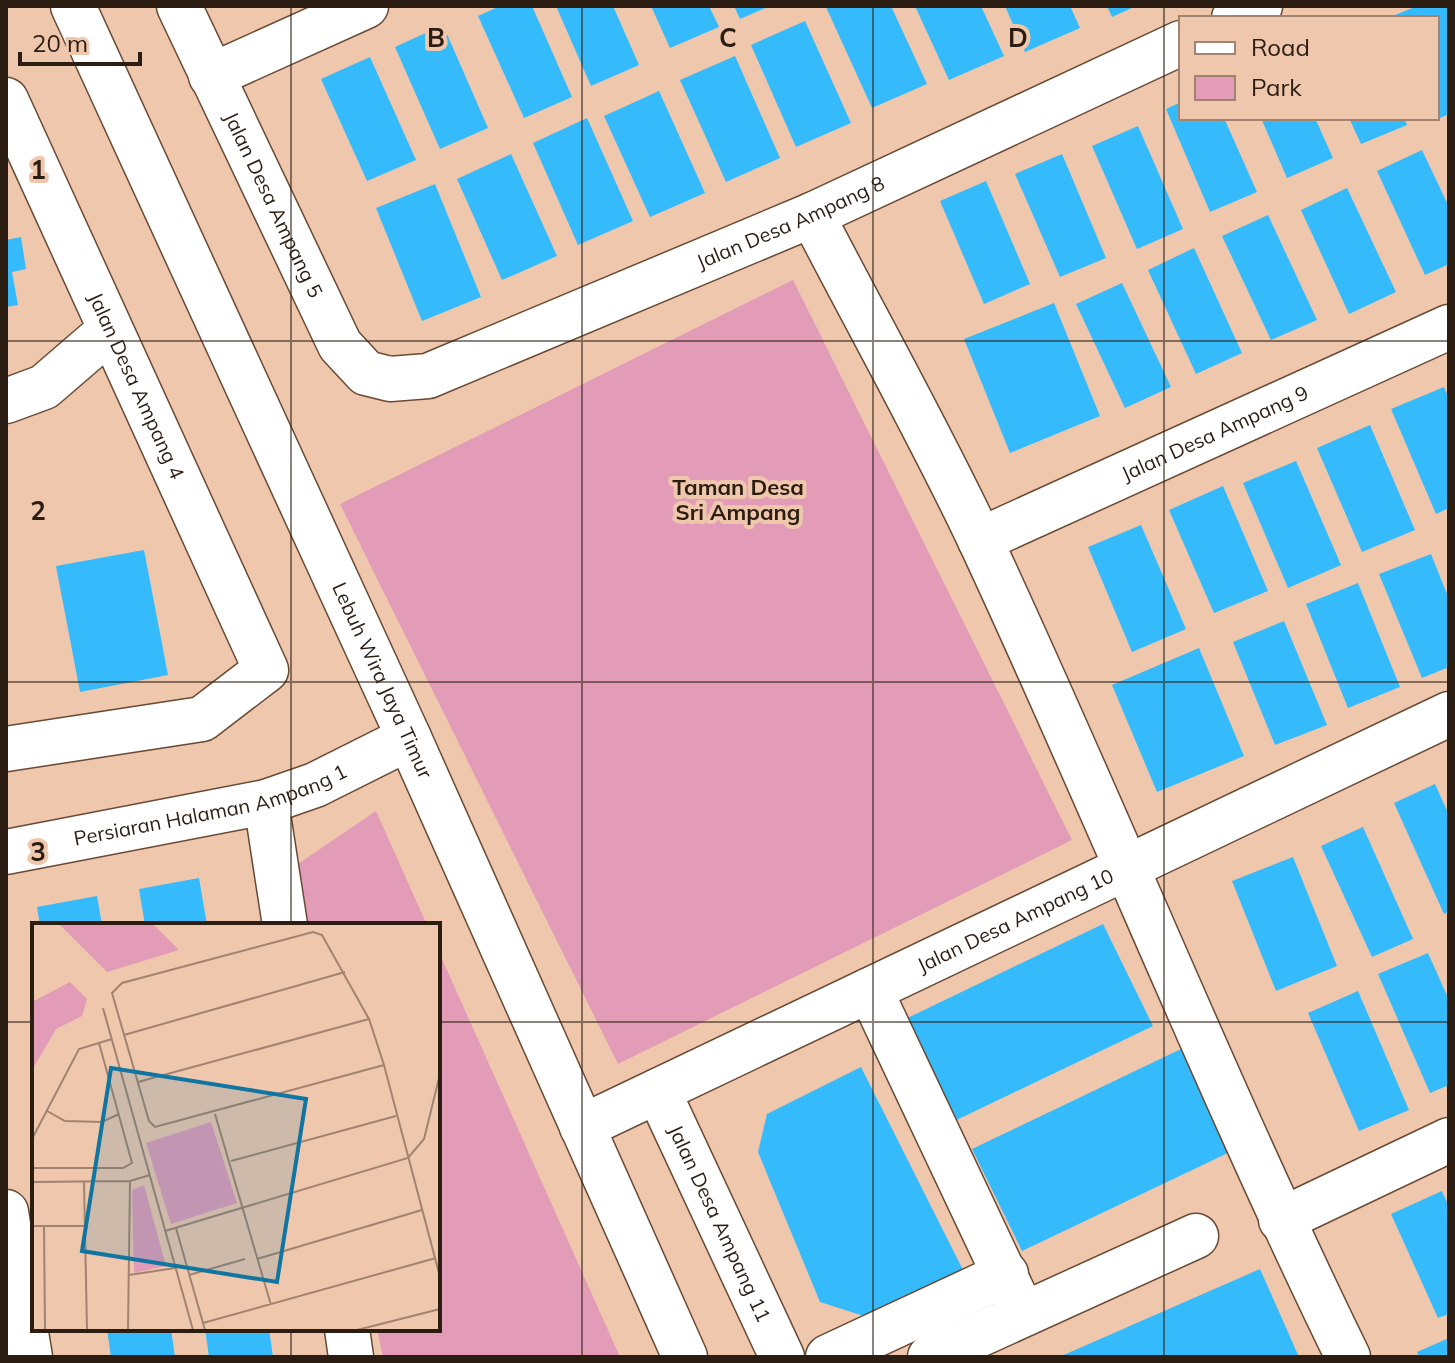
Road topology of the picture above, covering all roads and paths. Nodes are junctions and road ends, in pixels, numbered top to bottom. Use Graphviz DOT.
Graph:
graph roads {
  1 [pos="73,6"];
  2 [pos="179,6"];
  3 [pos="366,6"];
  4 [pos="1260,6"];
  5 [pos="1238,16"];
  6 [pos="1179,44"];
  7 [pos="211,76"];
  8 [pos="6,100"];
  9 [pos="812,215"];
  10 [pos="1449,327"];
  11 [pos="109,331"];
  12 [pos="390,379"];
  13 [pos="6,401"];
  14 [pos="980,540"];
  15 [pos="1449,714"];
  16 [pos="409,738"];
  17 [pos="6,749"];
  18 [pos="266,802"];
  19 [pos="6,852"];
  20 [pos="1127,867"];
  21 [pos="285,923"];
  22 [pos="870,990"];
  23 [pos="658,1091"];
  24 [pos="582,1127"];
  25 [pos="1449,1140"];
  26 [pos="6,1212"];
  27 [pos="1281,1220"];
  28 [pos="1196,1236"];
  29 [pos="1006,1274"];
  30 [pos="1023,1314"];
  31 [pos="347,1331"];
  32 [pos="30,1357"];
  33 [pos="351,1357"];
  34 [pos="685,1357"];
  35 [pos="782,1357"];
  36 [pos="828,1357"];
  37 [pos="930,1357"];
  38 [pos="1348,1357"];
  1 -- 16 [label="street, Lebuh Wira Jaya Timur"];
  2 -- 7 [label="street, Jalan Desa Ampang 5"];
  3 -- 7 [label="street"];
  4 -- 5 [label="street"];
  6 -- 9 [label="street, Jalan Desa Ampang 8"];
  7 -- 12 [label="street, Jalan Desa Ampang 5"];
  8 -- 11 [label="street, Jalan Desa Ampang 4"];
  9 -- 12 [label="street, Jalan Desa Ampang 8"];
  9 -- 14 [label="street"];
  10 -- 14 [label="street, Jalan Desa Ampang 9"];
  11 -- 13 [label="street"];
  11 -- 17 [label="street, Jalan Desa Ampang 4"];
  14 -- 20 [label="street"];
  15 -- 20 [label="street, Jalan Desa Ampang 10"];
  16 -- 18 [label="street, Persiaran Halaman Ampang 1"];
  16 -- 24 [label="street, Lebuh Wira Jaya Timur"];
  18 -- 19 [label="street, Persiaran Halaman Ampang 1"];
  18 -- 21 [label="street"];
  20 -- 22 [label="street, Jalan Desa Ampang 10"];
  20 -- 27 [label="street"];
  22 -- 23 [label="street, Jalan Desa Ampang 10"];
  22 -- 29 [label="street"];
  23 -- 24 [label="street, Jalan Desa Ampang 10"];
  23 -- 35 [label="street, Jalan Desa Ampang 11"];
  24 -- 34 [label="street, Lebuh Wira Jaya Timur"];
  25 -- 27 [label="street"];
  26 -- 32 [label="street"];
  27 -- 38 [label="street"];
  28 -- 30 [label="street"];
  29 -- 30 [label="street"];
  29 -- 36 [label="street"];
  30 -- 37 [label="street"];
  31 -- 33 [label="street"];
}
